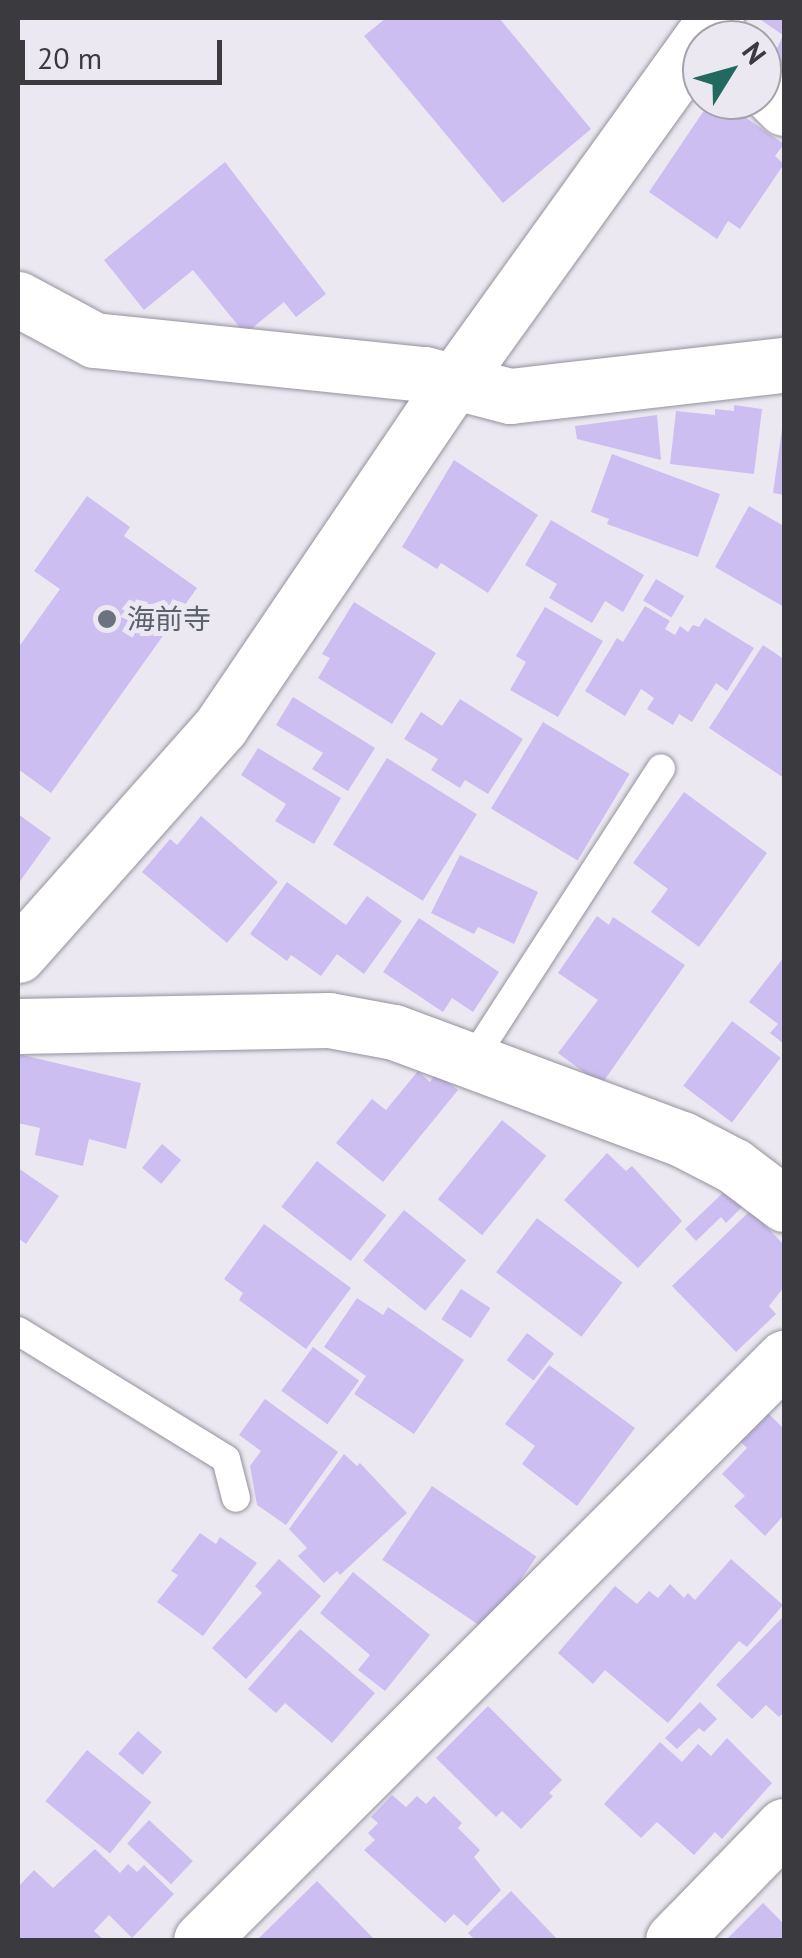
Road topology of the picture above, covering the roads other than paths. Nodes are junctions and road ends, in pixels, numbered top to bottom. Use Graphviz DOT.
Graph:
graph roads {
  1 [pos="682,64"];
  2 [pos="18,299"];
  3 [pos="784,366"];
  4 [pos="455,381"];
  5 [pos="661,768"];
  6 [pos="18,955"];
  7 [pos="18,1026"];
  8 [pos="473,1059"];
  9 [pos="784,1204"];
  10 [pos="18,1331"];
  11 [pos="784,1358"];
  12 [pos="236,1498"];
  13 [pos="784,1826"];
  14 [pos="201,1940"];
  15 [pos="672,1940"];
  1 -- 4 [label="street"];
  2 -- 4 [label="street"];
  3 -- 4 [label="street"];
  4 -- 6 [label="street"];
  5 -- 8 [label="lane"];
  7 -- 8 [label="street"];
  8 -- 9 [label="street"];
  10 -- 12 [label="lane"];
  11 -- 14 [label="street"];
  13 -- 15 [label="street"];
}
